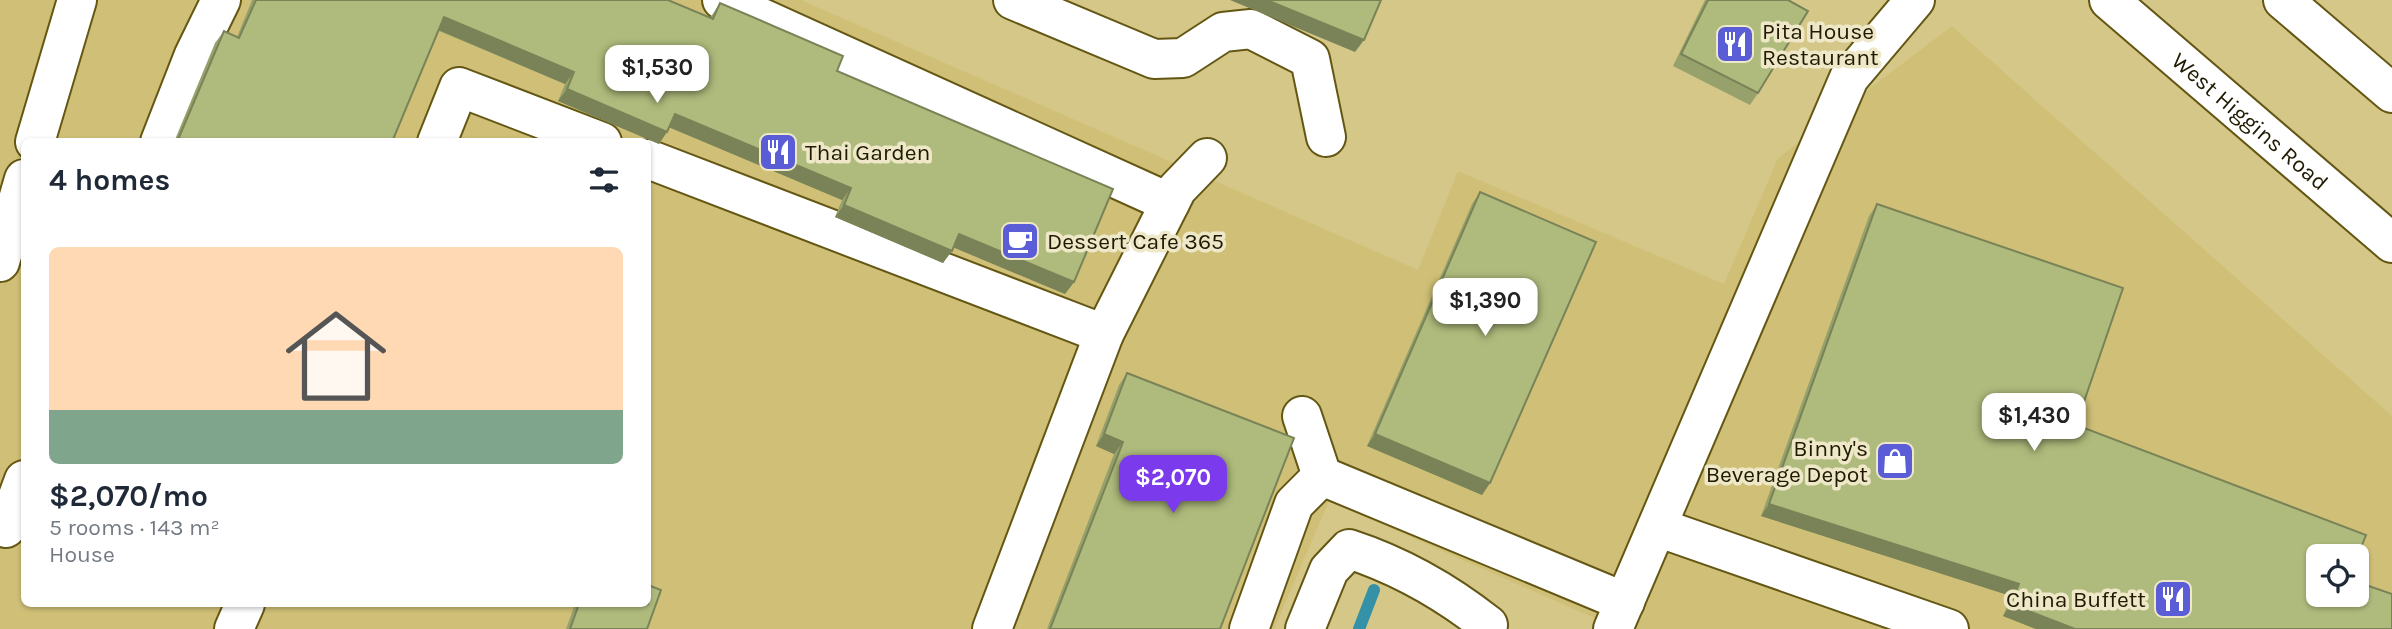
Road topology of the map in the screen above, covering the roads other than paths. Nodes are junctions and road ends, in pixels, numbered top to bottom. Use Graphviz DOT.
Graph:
graph roads {
  1 [pos="77,0"];
  2 [pos="221,0"];
  3 [pos="722,0"];
  4 [pos="1013,0"];
  5 [pos="1915,0"];
  6 [pos="2109,0"];
  7 [pos="2283,0"];
  8 [pos="2392,93"];
  9 [pos="1326,137"];
  10 [pos="36,138"];
  11 [pos="162,138"];
  12 [pos="439,138"];
  13 [pos="590,138"];
  14 [pos="1207,158"];
  15 [pos="651,160"];
  16 [pos="21,189"];
  17 [pos="1170,203"];
  18 [pos="2392,243"];
  19 [pos="0,262"];
  20 [pos="1104,334"];
  21 [pos="1302,416"];
  22 [pos="1322,476"];
  23 [pos="21,488"];
  24 [pos="0,525"];
  25 [pos="1657,527"];
  26 [pos="244,607"];
  27 [pos="1619,615"];
  28 [pos="1488,625"];
  29 [pos="234,629"];
  30 [pos="992,629"];
  31 [pos="1249,629"];
  32 [pos="1305,629"];
  33 [pos="1949,629"];
  1 -- 10 [label="main road"];
  2 -- 11 [label="main road"];
  3 -- 17 [label="main road"];
  4 -- 9 [label="main road"];
  5 -- 25 [label="main road"];
  6 -- 18 [label="main road, West Higgins Road"];
  7 -- 8 [label="main road"];
  12 -- 13 [label="main road"];
  14 -- 17 [label="main road"];
  15 -- 20 [label="main road"];
  16 -- 19 [label="main road"];
  17 -- 20 [label="main road"];
  20 -- 30 [label="main road"];
  21 -- 22 [label="main road"];
  22 -- 27 [label="main road"];
  22 -- 31 [label="main road"];
  23 -- 24 [label="main road"];
  25 -- 27 [label="main road"];
  25 -- 33 [label="main road"];
  26 -- 29 [label="main road"];
  28 -- 32 [label="main road"];
}
